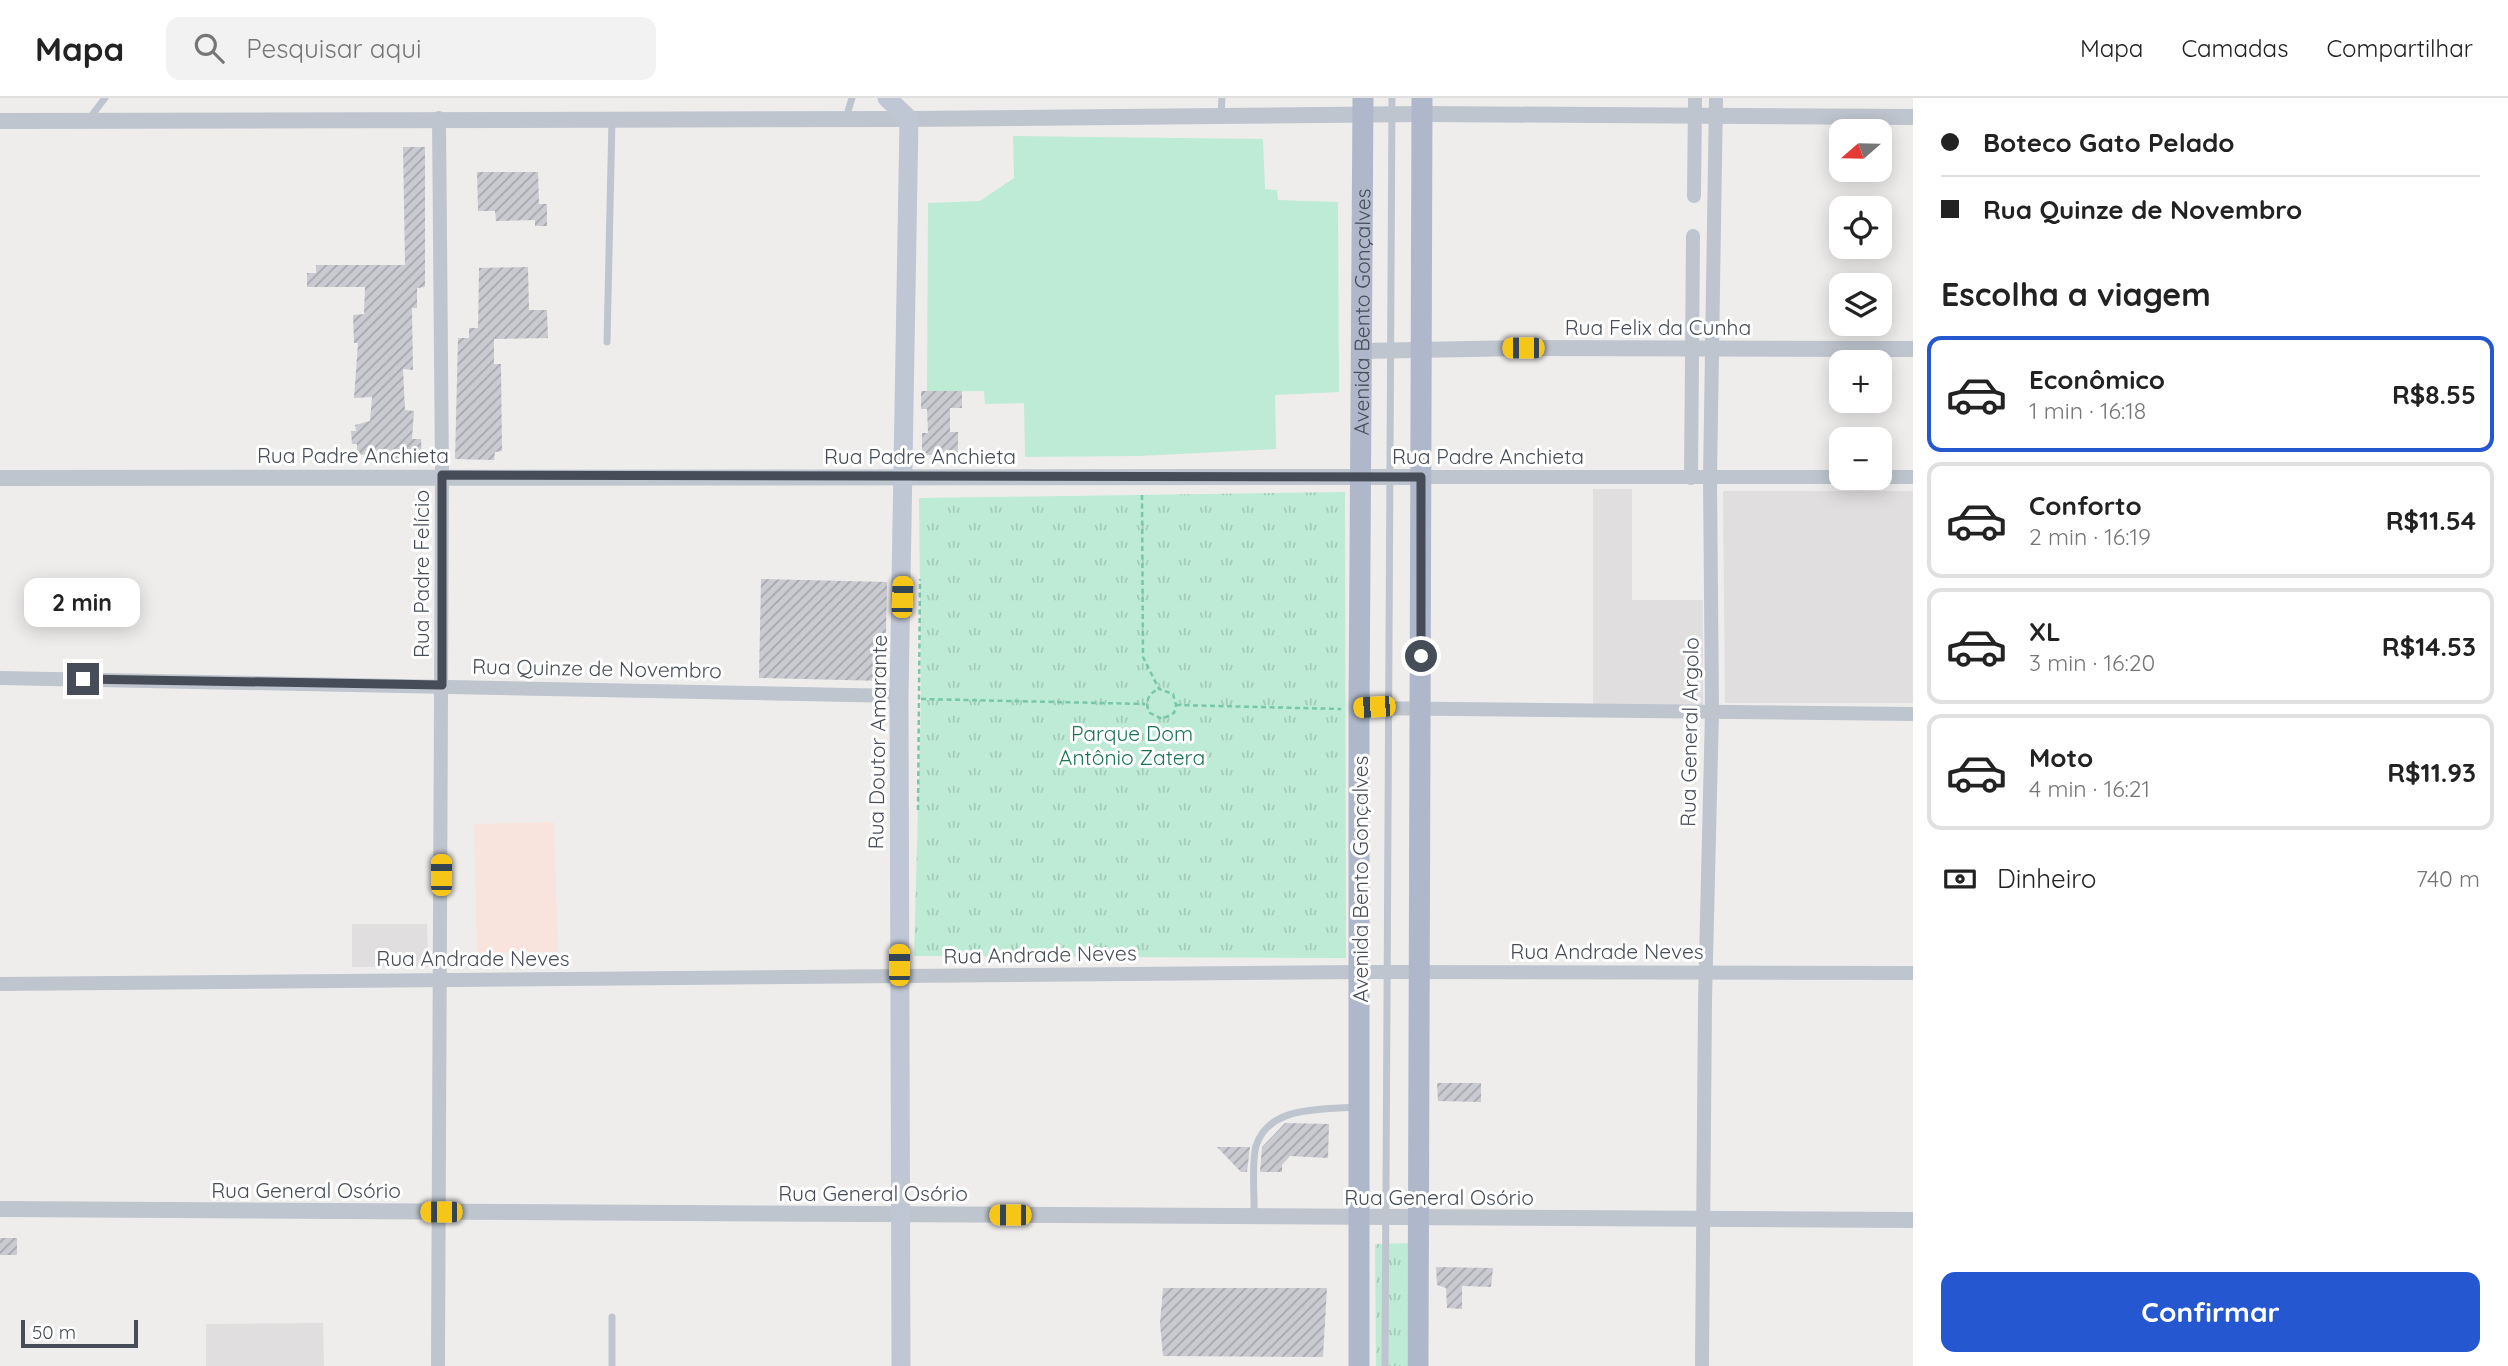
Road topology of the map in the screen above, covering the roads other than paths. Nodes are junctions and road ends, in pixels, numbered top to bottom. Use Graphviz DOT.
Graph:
graph roads {
  1 [pos="105,98"];
  2 [pos="852,98"];
  3 [pos="887,98"];
  4 [pos="1222,98"];
  5 [pos="1392,106"];
  6 [pos="1422,106"];
  7 [pos="1694,106"];
  8 [pos="1716,106"];
  9 [pos="1364,107"];
  10 [pos="1221,117"];
  11 [pos="1913,117"];
  12 [pos="439,118"];
  13 [pos="612,118"];
  14 [pos="846,119"];
  15 [pos="909,119"];
  16 [pos="0,121"];
  17 [pos="87,122"];
  18 [pos="1694,196"];
  19 [pos="1693,236"];
  20 [pos="607,342"];
  21 [pos="1693,348"];
  22 [pos="1714,348"];
  23 [pos="1423,349"];
  24 [pos="1913,349"];
  25 [pos="1361,351"];
  26 [pos="1389,351"];
  27 [pos="442,475"];
  28 [pos="1360,477"];
  29 [pos="1390,477"];
  30 [pos="1421,477"];
  31 [pos="1829,477"];
  32 [pos="1892,477"];
  33 [pos="1913,477"];
  34 [pos="0,478"];
  35 [pos="905,478"];
  36 [pos="1691,478"];
  37 [pos="1710,478"];
  38 [pos="0,678"];
  39 [pos="442,685"];
  40 [pos="899,696"];
  41 [pos="1390,706"];
  42 [pos="1420,707"];
  43 [pos="1352,708"];
  44 [pos="1712,711"];
  45 [pos="1913,714"];
  46 [pos="1705,971"];
  47 [pos="1361,972"];
  48 [pos="1388,972"];
  49 [pos="1419,973"];
  50 [pos="1913,973"];
  51 [pos="899,977"];
  52 [pos="440,978"];
  53 [pos="0,984"];
  54 [pos="1360,1107"];
  55 [pos="0,1209"];
  56 [pos="441,1212"];
  57 [pos="902,1214"];
  58 [pos="1254,1217"];
  59 [pos="1360,1218"];
  60 [pos="1385,1218"];
  61 [pos="1419,1218"];
  62 [pos="1703,1218"];
  63 [pos="1913,1220"];
  64 [pos="612,1317"];
  65 [pos="439,1366"];
  66 [pos="612,1366"];
  67 [pos="901,1366"];
  68 [pos="1359,1366"];
  69 [pos="1385,1366"];
  70 [pos="1418,1366"];
  71 [pos="1702,1366"];
  1 -- 17 [label="lane"];
  2 -- 14 [label="lane"];
  3 -- 15 [label="main road"];
  4 -- 10 [label="lane"];
  5 -- 6 [label="street"];
  5 -- 9 [label="street"];
  5 -- 26 [label="lane"];
  6 -- 7 [label="street"];
  6 -- 23 [label="main road"];
  7 -- 8 [label="street"];
  7 -- 18 [label="street"];
  8 -- 11 [label="street"];
  8 -- 22 [label="street, Rua General Argolo"];
  9 -- 10 [label="street"];
  9 -- 25 [label="main road, Avenida Bento Gonçalves"];
  10 -- 15 [label="street"];
  12 -- 13 [label="street"];
  12 -- 17 [label="street"];
  12 -- 27 [label="street, Rua Padre Felício"];
  13 -- 14 [label="street"];
  13 -- 20 [label="lane"];
  14 -- 15 [label="street"];
  15 -- 35 [label="main road, Rua Doutor Amarante"];
  16 -- 17 [label="street"];
  19 -- 21 [label="street"];
  21 -- 22 [label="street, Rua Felix da Cunha"];
  21 -- 23 [label="street, Rua Felix da Cunha"];
  21 -- 36 [label="street"];
  22 -- 24 [label="street, Rua Felix da Cunha"];
  22 -- 37 [label="street, Rua General Argolo"];
  23 -- 26 [label="street, Rua Felix da Cunha"];
  23 -- 30 [label="main road"];
  25 -- 26 [label="street, Rua Felix da Cunha"];
  25 -- 28 [label="main road, Avenida Bento Gonçalves"];
  26 -- 29 [label="lane"];
  27 -- 34 [label="street, Rua Padre Anchieta"];
  27 -- 35 [label="street, Rua Padre Anchieta"];
  27 -- 39 [label="street, Rua Padre Felício"];
  28 -- 29 [label="street, Rua Padre Anchieta"];
  28 -- 35 [label="street, Rua Padre Anchieta"];
  28 -- 43 [label="main road, Avenida Bento Gonçalves"];
  29 -- 30 [label="street, Rua Padre Anchieta"];
  29 -- 41 [label="lane"];
  30 -- 36 [label="street, Rua Padre Anchieta"];
  30 -- 42 [label="main road"];
  31 -- 37 [label="street, Rua Padre Anchieta"];
  32 -- 33 [label="street"];
  35 -- 40 [label="main road, Rua Doutor Amarante"];
  36 -- 37 [label="street, Rua Padre Anchieta"];
  37 -- 44 [label="street, Rua General Argolo"];
  38 -- 39 [label="street, Rua Quinze de Novembro"];
  39 -- 40 [label="street, Rua Quinze de Novembro"];
  39 -- 52 [label="street, Rua Padre Felício"];
  40 -- 51 [label="main road, Rua Doutor Amarante"];
  41 -- 42 [label="street"];
  41 -- 43 [label="street"];
  41 -- 48 [label="lane"];
  42 -- 44 [label="street"];
  42 -- 49 [label="main road"];
  43 -- 47 [label="main road, Avenida Bento Gonçalves"];
  44 -- 45 [label="street"];
  44 -- 46 [label="street, Rua General Argolo"];
  46 -- 49 [label="street, Rua Andrade Neves"];
  46 -- 50 [label="street, Rua Andrade Neves"];
  46 -- 62 [label="street, Rua General Argolo"];
  47 -- 48 [label="street, Rua Andrade Neves"];
  47 -- 51 [label="street, Rua Andrade Neves"];
  47 -- 54 [label="main road, Avenida Bento Gonçalves"];
  48 -- 49 [label="street, Rua Andrade Neves"];
  48 -- 60 [label="lane"];
  49 -- 61 [label="main road"];
  51 -- 52 [label="street, Rua Andrade Neves"];
  51 -- 57 [label="main road, Rua Doutor Amarante"];
  52 -- 53 [label="street, Rua Andrade Neves"];
  52 -- 56 [label="street, Rua Padre Felício"];
  54 -- 58 [label="lane"];
  54 -- 59 [label="main road, Avenida Bento Gonçalves"];
  55 -- 56 [label="street, Rua General Osório"];
  56 -- 57 [label="street, Rua General Osório"];
  56 -- 65 [label="street, Rua Padre Felício"];
  57 -- 58 [label="street, Rua General Osório"];
  57 -- 67 [label="main road, Rua Doutor Amarante"];
  58 -- 59 [label="street, Rua General Osório"];
  59 -- 60 [label="street, Rua General Osório"];
  59 -- 68 [label="main road, Avenida Bento Gonçalves"];
  60 -- 61 [label="street, Rua General Osório"];
  60 -- 69 [label="lane"];
  61 -- 62 [label="street, Rua General Osório"];
  61 -- 70 [label="main road"];
  62 -- 63 [label="street, Rua General Osório"];
  62 -- 71 [label="street, Rua General Argolo"];
  64 -- 66 [label="lane"];
}
